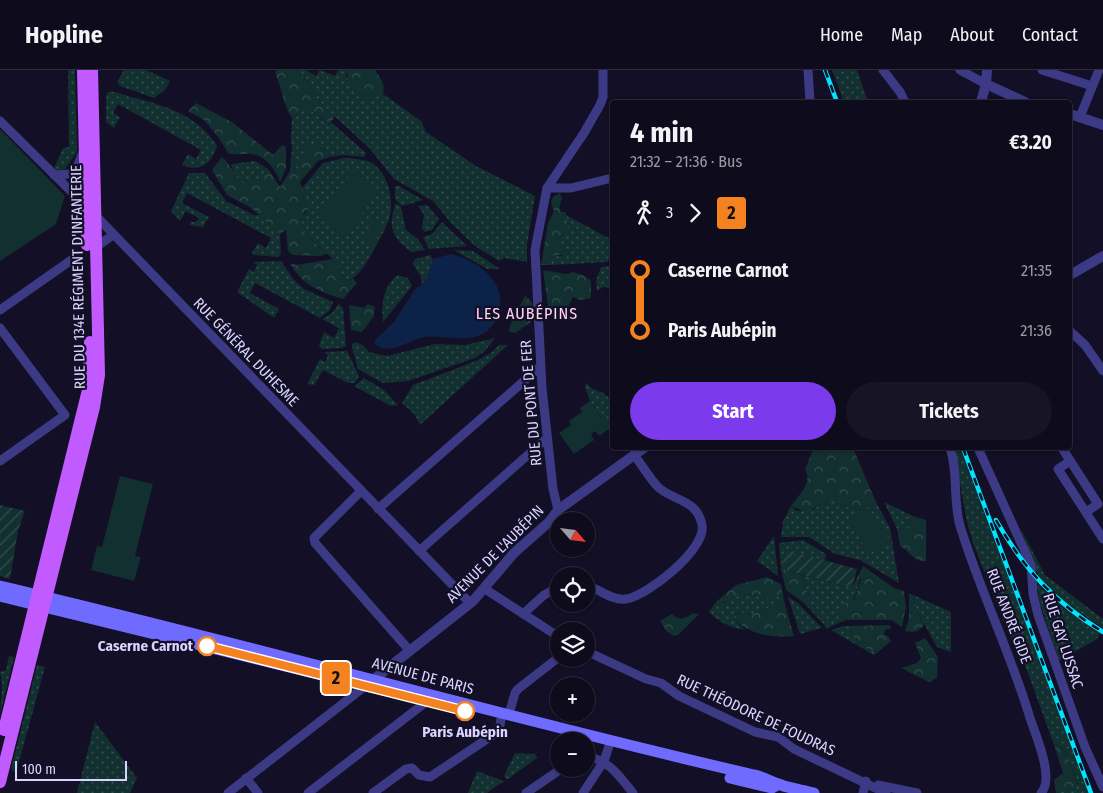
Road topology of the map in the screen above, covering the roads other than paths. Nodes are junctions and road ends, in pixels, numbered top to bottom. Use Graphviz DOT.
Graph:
graph roads {
  1 [pos="83,70"];
  2 [pos="92,70"];
  3 [pos="603,70"];
  4 [pos="808,70"];
  5 [pos="883,70"];
  6 [pos="960,70"];
  7 [pos="987,70"];
  8 [pos="1042,70"];
  9 [pos="1099,70"];
  10 [pos="986,84"];
  11 [pos="1092,86"];
  12 [pos="810,100"];
  13 [pos="905,100"];
  14 [pos="982,100"];
  15 [pos="1021,100"];
  16 [pos="1075,116"];
  17 [pos="0,121"];
  18 [pos="1103,125"];
  19 [pos="84,152"];
  20 [pos="54,175"];
  21 [pos="610,178"];
  22 [pos="547,188"];
  23 [pos="86,207"];
  24 [pos="96,216"];
  25 [pos="113,235"];
  26 [pos="96,247"];
  27 [pos="77,256"];
  28 [pos="1103,256"];
  29 [pos="1072,273"];
  30 [pos="0,310"];
  31 [pos="0,328"];
  32 [pos="1072,333"];
  33 [pos="540,367"];
  34 [pos="1103,371"];
  35 [pos="547,438"];
  36 [pos="641,450"];
  37 [pos="951,450"];
  38 [pos="979,450"];
  39 [pos="1063,450"];
  40 [pos="634,455"];
  41 [pos="0,460"];
  42 [pos="1070,462"];
  43 [pos="361,491"];
  44 [pos="378,509"];
  45 [pos="558,510"];
  46 [pos="1086,512"];
  47 [pos="1103,539"];
  48 [pos="419,551"];
  49 [pos="0,586"];
  50 [pos="485,589"];
  51 [pos="595,589"];
  52 [pos="550,592"];
  53 [pos="0,596"];
  54 [pos="41,600"];
  55 [pos="470,603"];
  56 [pos="523,614"];
  57 [pos="550,631"];
  58 [pos="410,651"];
  59 [pos="595,655"];
  60 [pos="550,664"];
  61 [pos="369,682"];
  62 [pos="426,702"];
  63 [pos="505,717"];
  64 [pos="555,732"];
  65 [pos="595,743"];
  66 [pos="0,746"];
  67 [pos="609,746"];
  68 [pos="595,758"];
  69 [pos="604,761"];
  70 [pos="550,777"];
  71 [pos="1101,777"];
  72 [pos="246,778"];
  73 [pos="0,782"];
  74 [pos="869,783"];
  75 [pos="1103,787"];
  76 [pos="772,789"];
  77 [pos="228,793"];
  78 [pos="258,793"];
  79 [pos="308,793"];
  80 [pos="373,793"];
  81 [pos="526,793"];
  82 [pos="582,793"];
  83 [pos="633,793"];
  84 [pos="814,793"];
  85 [pos="863,793"];
  86 [pos="886,793"];
  87 [pos="916,793"];
  88 [pos="1041,793"];
  1 -- 19 [label="main road, RUE DU 134E RÉGIMENT D'INFANTERIE"];
  2 -- 24 [label="main road, RUE DU 134E RÉGIMENT D'INFANTERIE"];
  3 -- 22 [label="street, RUE DU PONT DE FER"];
  4 -- 12 [label="street"];
  5 -- 13 [label="street"];
  6 -- 10 [label="street"];
  7 -- 10 [label="street"];
  8 -- 11 [label="street"];
  9 -- 11 [label="street"];
  10 -- 14 [label="street"];
  10 -- 15 [label="street"];
  11 -- 16 [label="street"];
  16 -- 18 [label="street"];
  17 -- 20 [label="street, RUE GÉNÉRAL DUHESME"];
  19 -- 20 [label="street"];
  19 -- 23 [label="main road, RUE DU 134E RÉGIMENT D'INFANTERIE"];
  20 -- 23 [label="street, RUE GÉNÉRAL DUHESME"];
  21 -- 22 [label="street"];
  22 -- 33 [label="street, RUE DU PONT DE FER"];
  23 -- 24 [label="street, RUE GÉNÉRAL DUHESME"];
  23 -- 54 [label="main road, RUE DU 134E RÉGIMENT D'INFANTERIE"];
  24 -- 25 [label="street, RUE GÉNÉRAL DUHESME"];
  24 -- 26 [label="main road, RUE DU 134E RÉGIMENT D'INFANTERIE"];
  25 -- 26 [label="street"];
  25 -- 43 [label="street, RUE GÉNÉRAL DUHESME"];
  26 -- 54 [label="main road, RUE DU 134E RÉGIMENT D'INFANTERIE"];
  27 -- 30 [label="street"];
  28 -- 29 [label="street"];
  31 -- 41 [label="street"];
  32 -- 34 [label="street"];
  33 -- 35 [label="street, RUE DU PONT DE FER"];
  33 -- 44 [label="street"];
  35 -- 45 [label="street, RUE DU PONT DE FER"];
  35 -- 48 [label="street"];
  36 -- 40 [label="street, AVENUE DE L'AUBÉPIN"];
  37 -- 88 [label="street, RUE ANDRÉ GIDE"];
  38 -- 71 [label="street, RUE GAY LUSSAC"];
  39 -- 42 [label="street"];
  40 -- 45 [label="street, AVENUE DE L'AUBÉPIN"];
  40 -- 51 [label="street"];
  42 -- 46 [label="street"];
  42 -- 46 [label="street"];
  43 -- 44 [label="street, RUE GÉNÉRAL DUHESME"];
  43 -- 58 [label="street"];
  44 -- 48 [label="street, RUE GÉNÉRAL DUHESME"];
  45 -- 50 [label="street, AVENUE DE L'AUBÉPIN"];
  46 -- 47 [label="street"];
  48 -- 55 [label="street, RUE GÉNÉRAL DUHESME"];
  49 -- 54 [label="main road, AVENUE DE PARIS"];
  50 -- 55 [label="street, AVENUE DE L'AUBÉPIN"];
  50 -- 56 [label="street"];
  52 -- 56 [label="street"];
  53 -- 54 [label="main road, AVENUE DE PARIS"];
  54 -- 61 [label="main road, AVENUE DE PARIS"];
  54 -- 66 [label="main road"];
  54 -- 73 [label="main road"];
  55 -- 58 [label="street, AVENUE DE L'AUBÉPIN"];
  56 -- 57 [label="street"];
  58 -- 61 [label="street, AVENUE DE L'AUBÉPIN"];
  59 -- 74 [label="street, RUE THÉODORE DE FOUDRAS"];
  60 -- 63 [label="street"];
  61 -- 62 [label="main road, AVENUE DE PARIS"];
  61 -- 63 [label="main road, AVENUE DE PARIS"];
  61 -- 72 [label="street"];
  62 -- 63 [label="main road, AVENUE DE PARIS"];
  62 -- 79 [label="street"];
  63 -- 64 [label="main road, AVENUE DE PARIS"];
  63 -- 76 [label="main road, AVENUE DE PARIS"];
  63 -- 80 [label="street"];
  65 -- 67 [label="main road, AVENUE DE PARIS"];
  67 -- 69 [label="street"];
  67 -- 76 [label="main road, AVENUE DE PARIS"];
  68 -- 69 [label="street"];
  69 -- 82 [label="street"];
  69 -- 83 [label="street"];
  70 -- 81 [label="street"];
  71 -- 75 [label="street, RUE GAY LUSSAC"];
  72 -- 77 [label="street"];
  72 -- 78 [label="street"];
  74 -- 85 [label="street"];
  74 -- 86 [label="street, RUE THÉODORE DE FOUDRAS"];
  74 -- 87 [label="street"];
  76 -- 84 [label="main road, AVENUE DE PARIS"];
}
